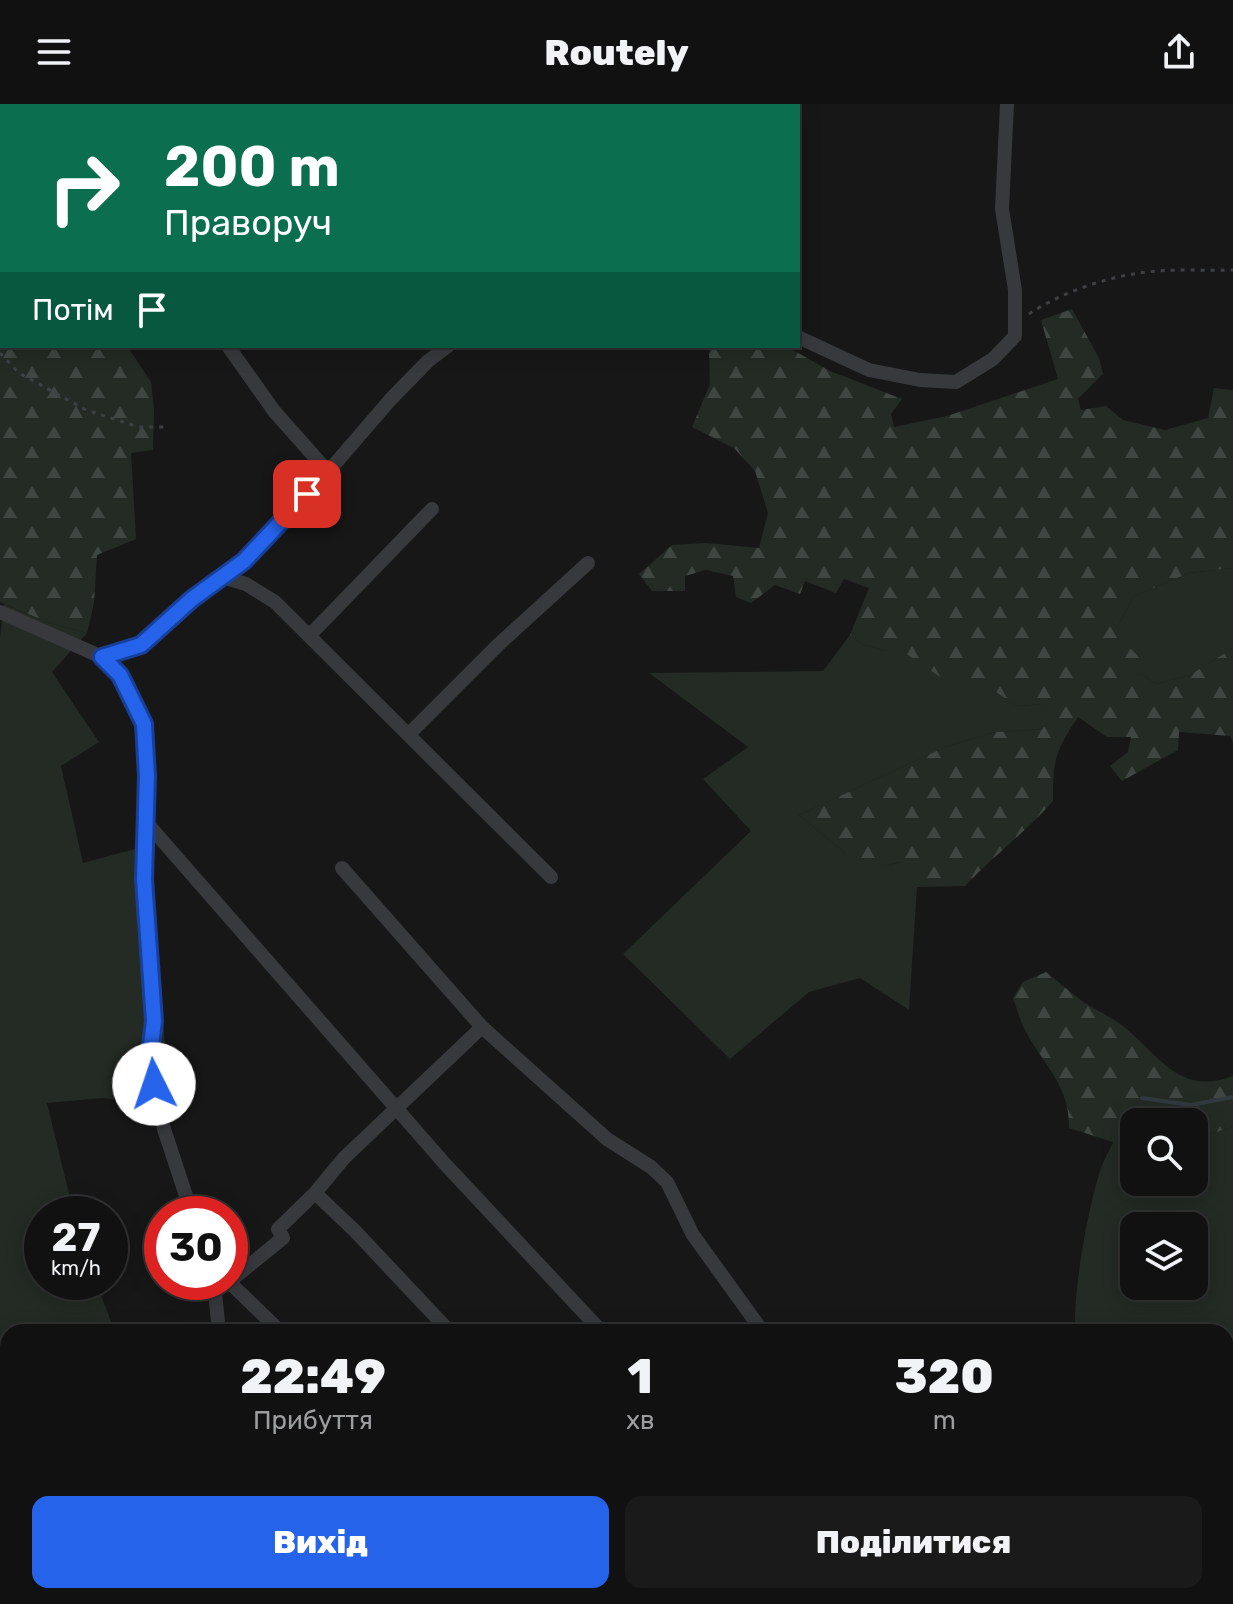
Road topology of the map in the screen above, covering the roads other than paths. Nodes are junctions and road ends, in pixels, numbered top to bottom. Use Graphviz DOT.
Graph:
graph roads {
  1 [pos="1007,104"];
  2 [pos="800,338"];
  3 [pos="229,348"];
  4 [pos="445,348"];
  5 [pos="328,472"];
  6 [pos="432,509"];
  7 [pos="588,563"];
  8 [pos="222,577"];
  9 [pos="0,612"];
  10 [pos="309,636"];
  11 [pos="102,657"];
  12 [pos="409,734"];
  13 [pos="146,822"];
  14 [pos="342,868"];
  15 [pos="551,877"];
  16 [pos="482,1027"];
  17 [pos="396,1108"];
  18 [pos="315,1193"];
  19 [pos="186,1196"];
  20 [pos="248,1267"];
  21 [pos="216,1300"];
  22 [pos="248,1300"];
  23 [pos="218,1324"];
  24 [pos="273,1324"];
  25 [pos="442,1324"];
  26 [pos="590,1324"];
  27 [pos="757,1324"];
  1 -- 2 [label="street"];
  3 -- 5 [label="street"];
  4 -- 5 [label="street"];
  5 -- 8 [label="street"];
  6 -- 10 [label="street"];
  7 -- 12 [label="street"];
  8 -- 10 [label="street"];
  8 -- 11 [label="street"];
  9 -- 11 [label="street"];
  10 -- 12 [label="street"];
  11 -- 13 [label="street"];
  12 -- 15 [label="street"];
  13 -- 17 [label="street"];
  13 -- 19 [label="street"];
  14 -- 16 [label="street"];
  16 -- 17 [label="street"];
  16 -- 27 [label="street"];
  17 -- 18 [label="street"];
  17 -- 26 [label="street"];
  18 -- 20 [label="street"];
  18 -- 25 [label="street"];
  21 -- 23 [label="street"];
  22 -- 24 [label="street"];
}
